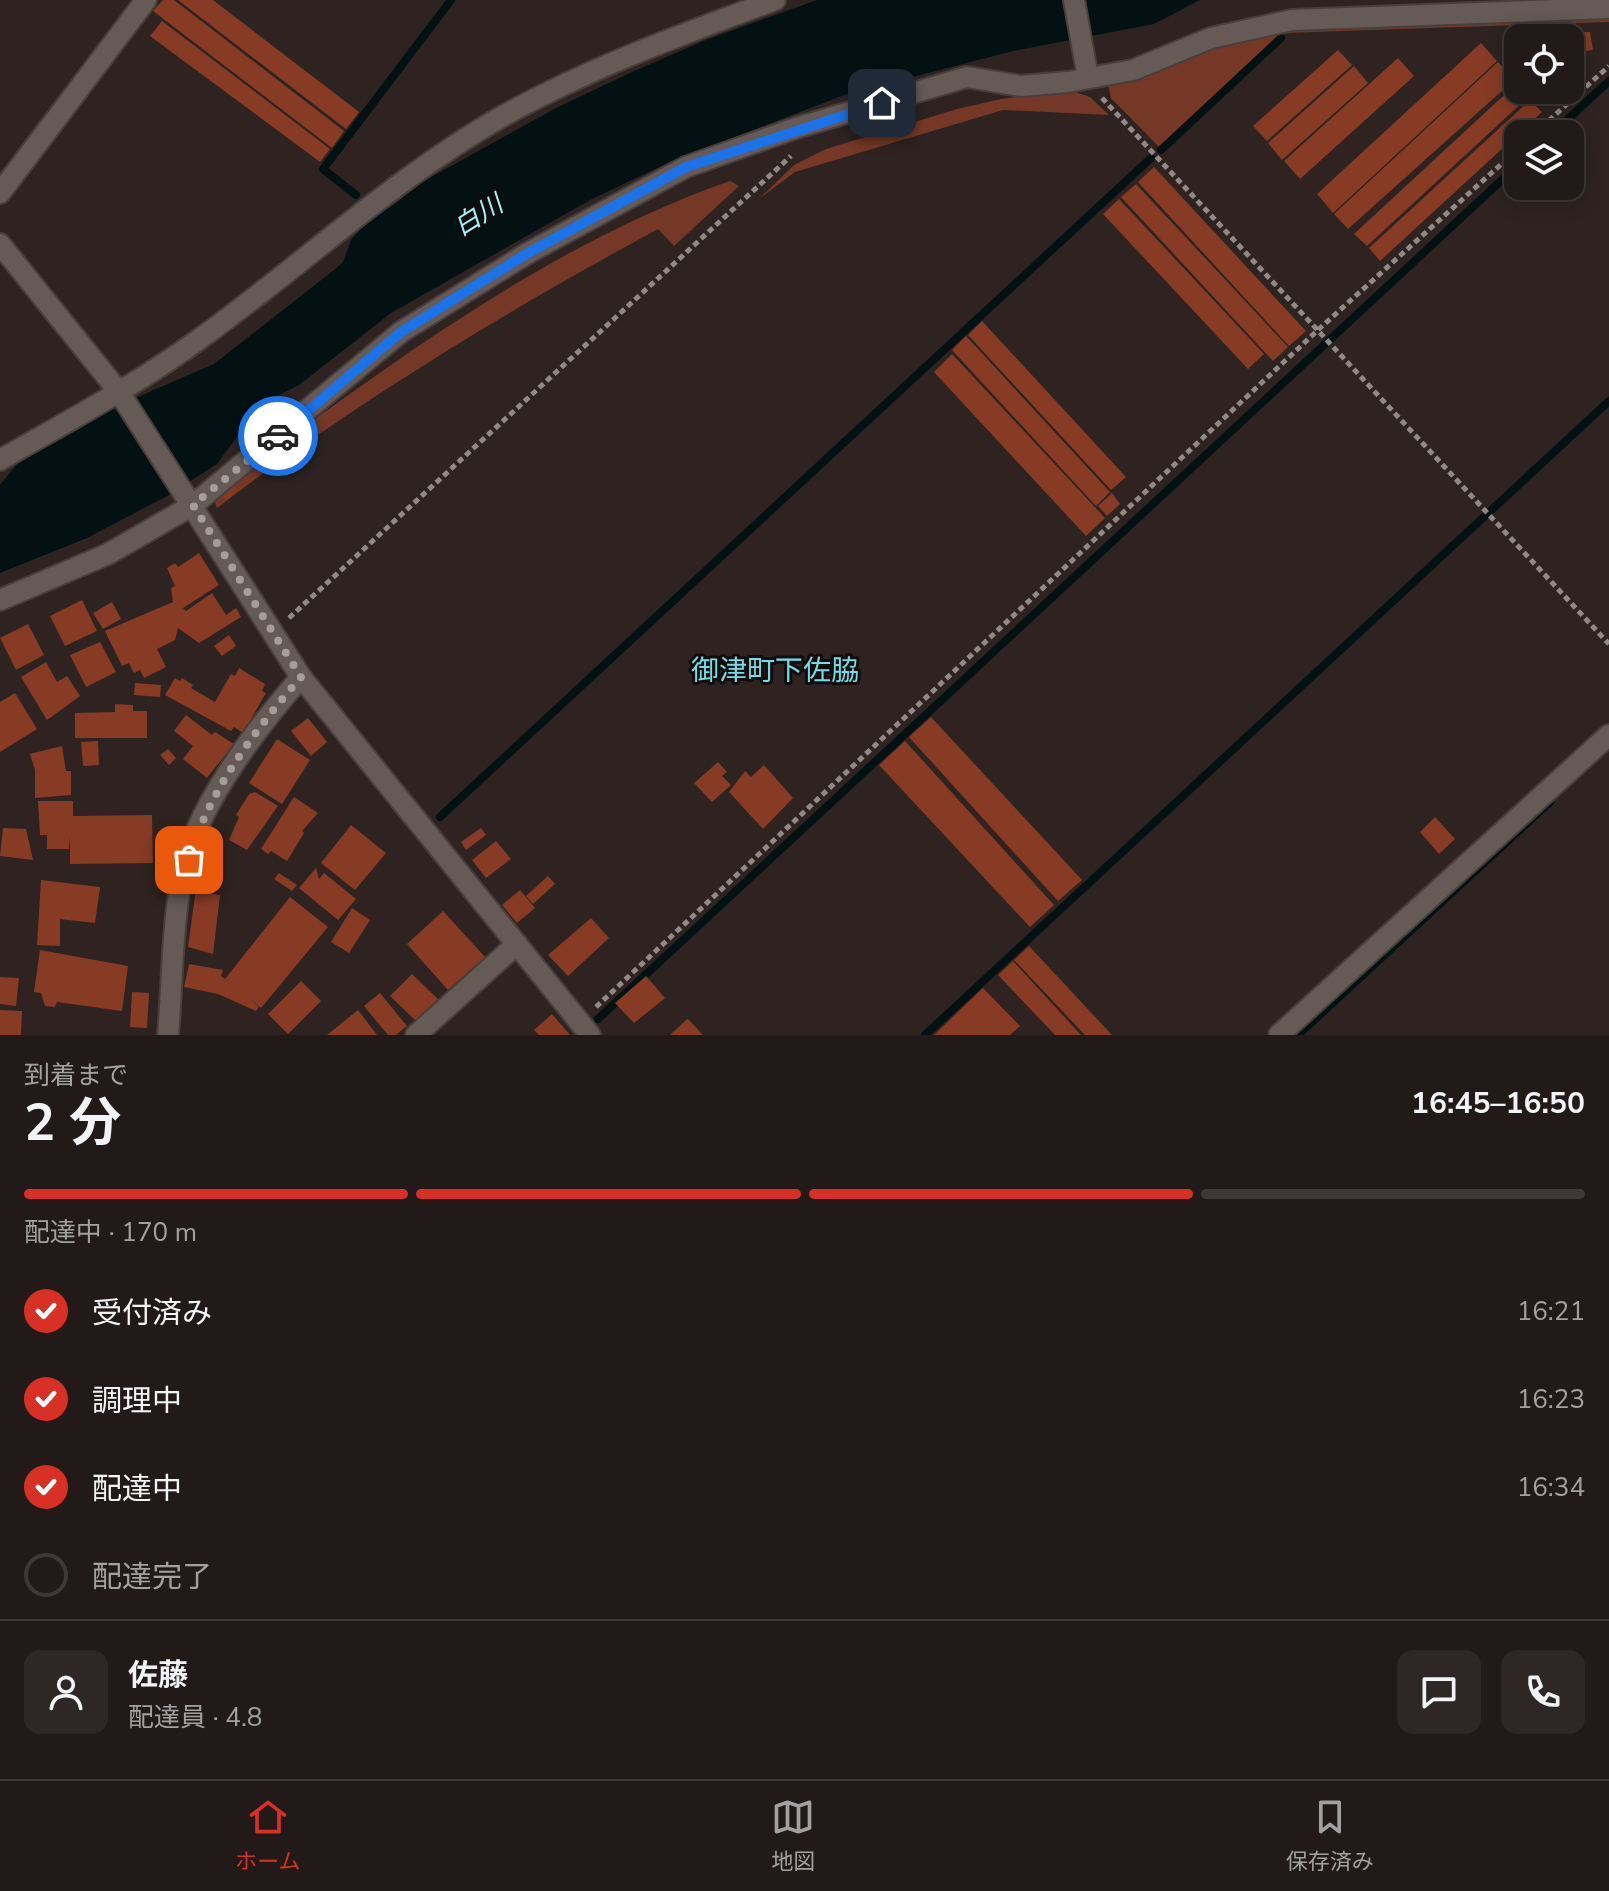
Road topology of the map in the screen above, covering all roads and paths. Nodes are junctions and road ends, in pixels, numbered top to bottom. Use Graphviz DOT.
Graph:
graph roads {
  1 [pos="146,0"];
  2 [pos="775,0"];
  3 [pos="1074,0"];
  4 [pos="1609,8"];
  5 [pos="1609,66"];
  6 [pos="1087,71"];
  7 [pos="1549,120"];
  8 [pos="796,128"];
  9 [pos="1504,162"];
  10 [pos="0,193"];
  11 [pos="0,244"];
  12 [pos="1319,329"];
  13 [pos="121,396"];
  14 [pos="0,460"];
  15 [pos="188,500"];
  16 [pos="0,600"];
  17 [pos="274,632"];
  18 [pos="1609,644"];
  19 [pos="301,677"];
  20 [pos="1609,735"];
  21 [pos="517,944"];
  22 [pos="585,1029"];
  23 [pos="168,1035"];
  24 [pos="416,1035"];
  25 [pos="1279,1035"];
  1 -- 10 [label="street"];
  2 -- 13 [label="street"];
  3 -- 6 [label="street"];
  4 -- 6 [label="street"];
  5 -- 7 [label="path"];
  6 -- 8 [label="street"];
  6 -- 12 [label="path"];
  8 -- 15 [label="street"];
  8 -- 17 [label="path"];
  9 -- 12 [label="path"];
  11 -- 13 [label="street"];
  12 -- 18 [label="path"];
  12 -- 22 [label="path"];
  13 -- 14 [label="street"];
  13 -- 15 [label="street"];
  15 -- 16 [label="street"];
  15 -- 17 [label="street"];
  17 -- 19 [label="street"];
  19 -- 21 [label="street"];
  19 -- 23 [label="street"];
  20 -- 25 [label="street"];
  21 -- 22 [label="street"];
  21 -- 24 [label="street"];
}
